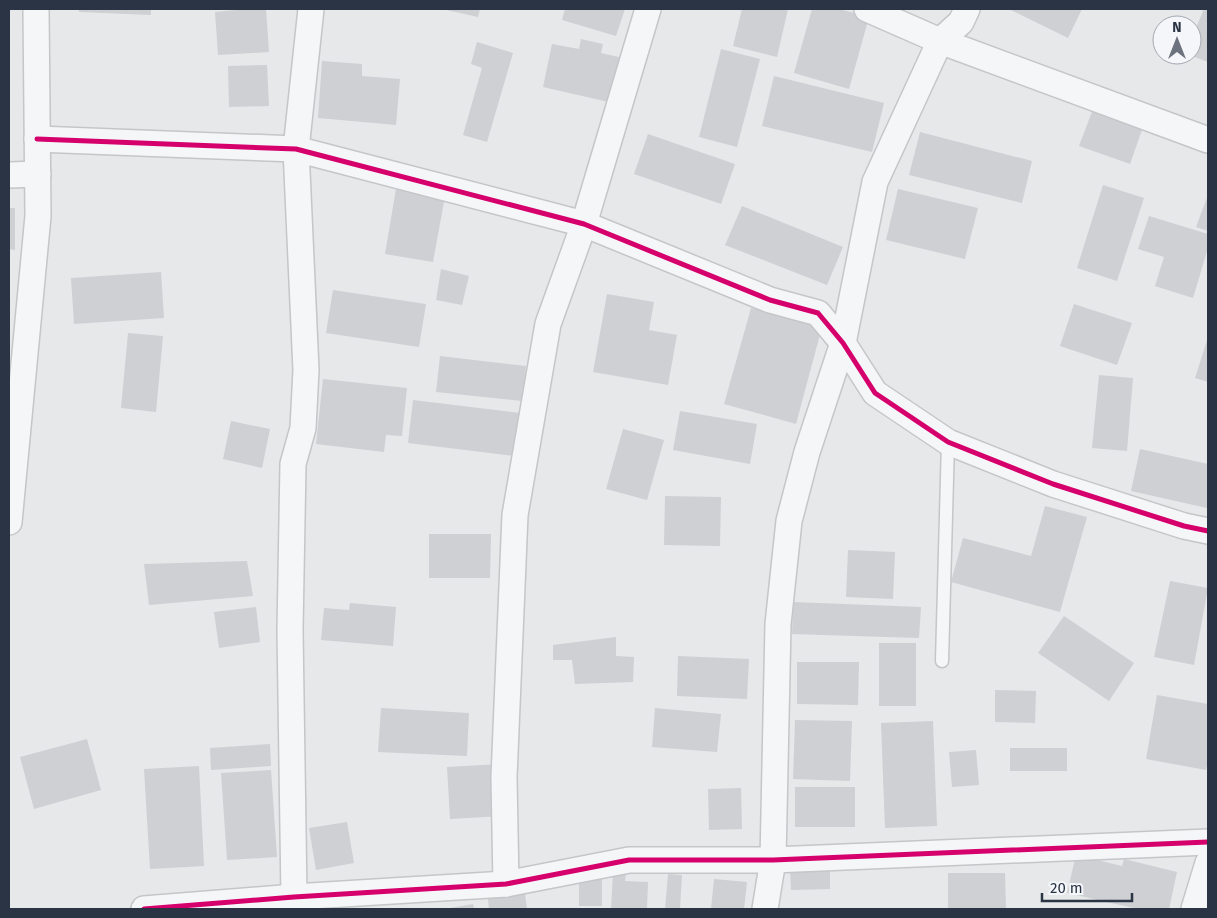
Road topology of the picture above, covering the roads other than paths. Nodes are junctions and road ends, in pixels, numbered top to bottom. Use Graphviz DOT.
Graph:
graph roads {
  1 [pos="36,9"];
  2 [pos="311,9"];
  3 [pos="648,9"];
  4 [pos="867,9"];
  5 [pos="967,9"];
  6 [pos="940,41"];
  7 [pos="37,139"];
  8 [pos="1208,140"];
  9 [pos="296,149"];
  10 [pos="38,174"];
  11 [pos="9,175"];
  12 [pos="584,224"];
  13 [pos="843,343"];
  14 [pos="948,442"];
  15 [pos="9,522"];
  16 [pos="1208,531"];
  17 [pos="942,661"];
  18 [pos="1208,842"];
  19 [pos="773,860"];
  20 [pos="1208,863"];
  21 [pos="506,884"];
  22 [pos="295,903"];
  23 [pos="144,909"];
  24 [pos="766,909"];
  25 [pos="1194,909"];
  1 -- 7 [label="street"];
  2 -- 9 [label="street"];
  3 -- 12 [label="street"];
  4 -- 6 [label="street"];
  5 -- 6 [label="street"];
  6 -- 8 [label="street"];
  6 -- 13 [label="street"];
  7 -- 9 [label="street"];
  7 -- 10 [label="street"];
  9 -- 12 [label="street"];
  9 -- 22 [label="street"];
  10 -- 11 [label="street"];
  10 -- 15 [label="street"];
  12 -- 13 [label="street"];
  12 -- 21 [label="street"];
  13 -- 14 [label="street"];
  13 -- 19 [label="street"];
  14 -- 16 [label="street"];
  14 -- 17 [label="lane"];
  18 -- 19 [label="street"];
  19 -- 21 [label="street"];
  19 -- 24 [label="street"];
  20 -- 25 [label="street"];
  21 -- 22 [label="street"];
  22 -- 23 [label="street"];
}
